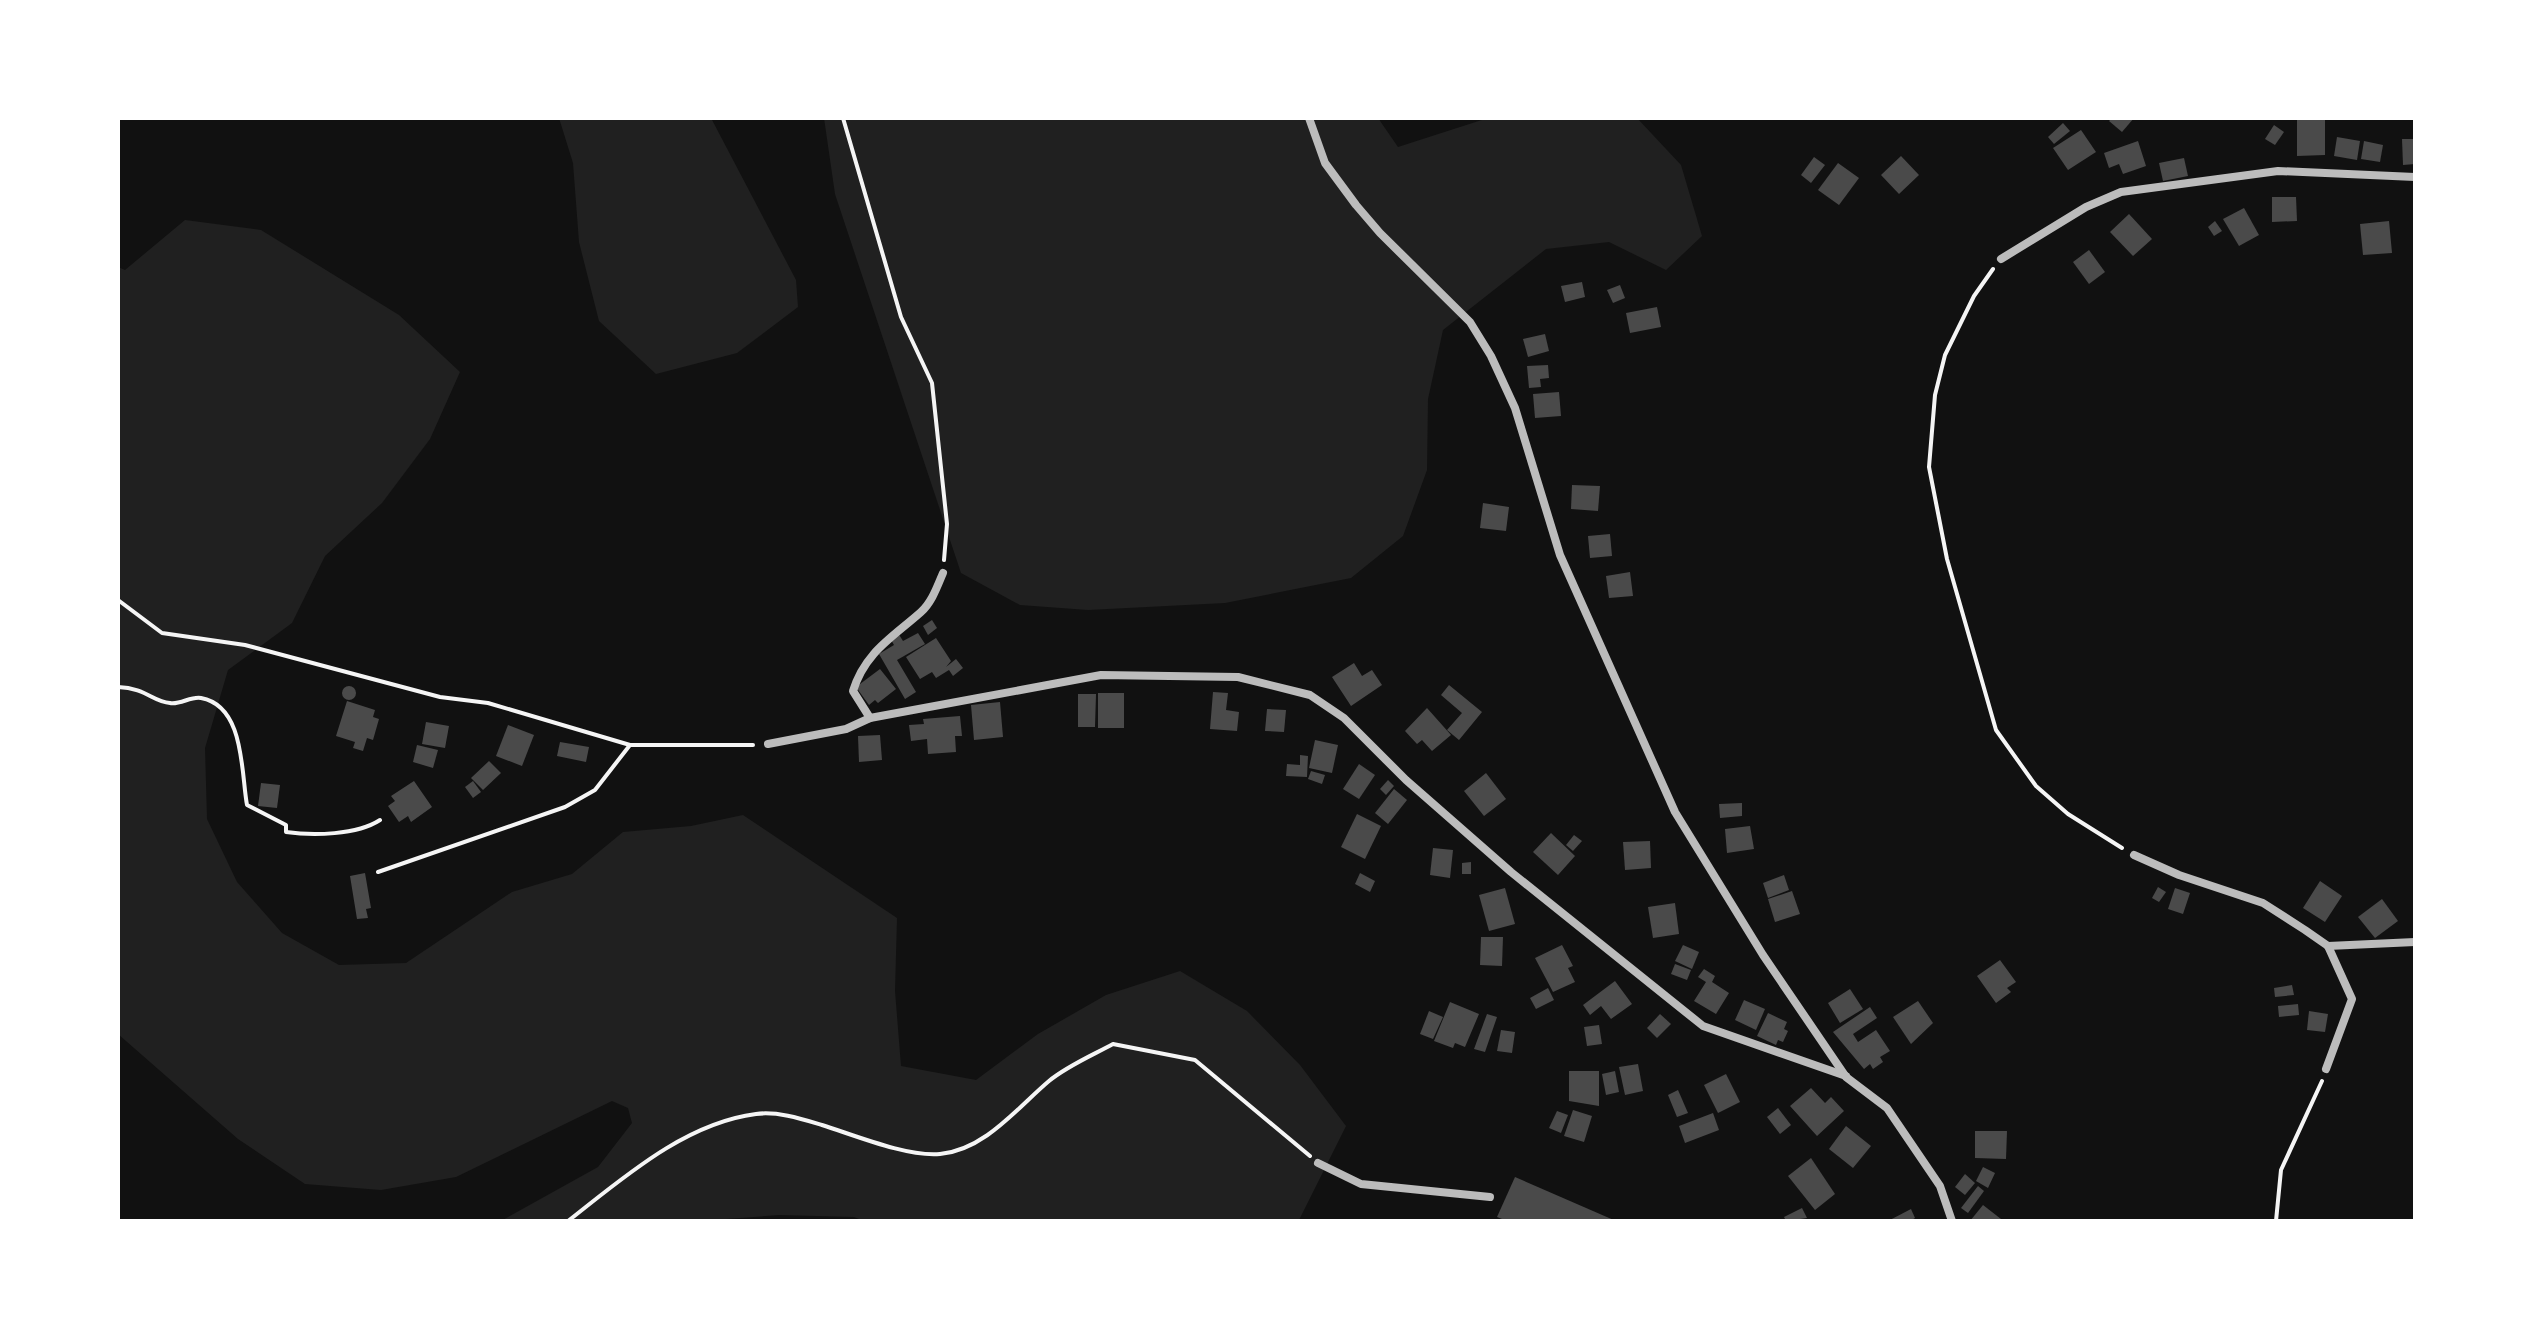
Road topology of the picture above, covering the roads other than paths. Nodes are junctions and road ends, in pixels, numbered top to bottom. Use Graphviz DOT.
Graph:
graph roads {
  1 [pos="1309,118"];
  2 [pos="2415,177"];
  3 [pos="2001,259"];
  4 [pos="943,573"];
  5 [pos="870,718"];
  6 [pos="768,744"];
  7 [pos="2134,855"];
  8 [pos="2415,942"];
  9 [pos="2328,946"];
  10 [pos="2326,1069"];
  11 [pos="1846,1077"];
  12 [pos="1318,1163"];
  13 [pos="1490,1197"];
  14 [pos="1952,1221"];
  1 -- 11 [label="street"];
  2 -- 3 [label="street"];
  4 -- 5 [label="street"];
  5 -- 6 [label="street"];
  5 -- 11 [label="street"];
  7 -- 9 [label="street"];
  8 -- 9 [label="street"];
  9 -- 10 [label="street"];
  11 -- 14 [label="street"];
  12 -- 13 [label="street"];
}
